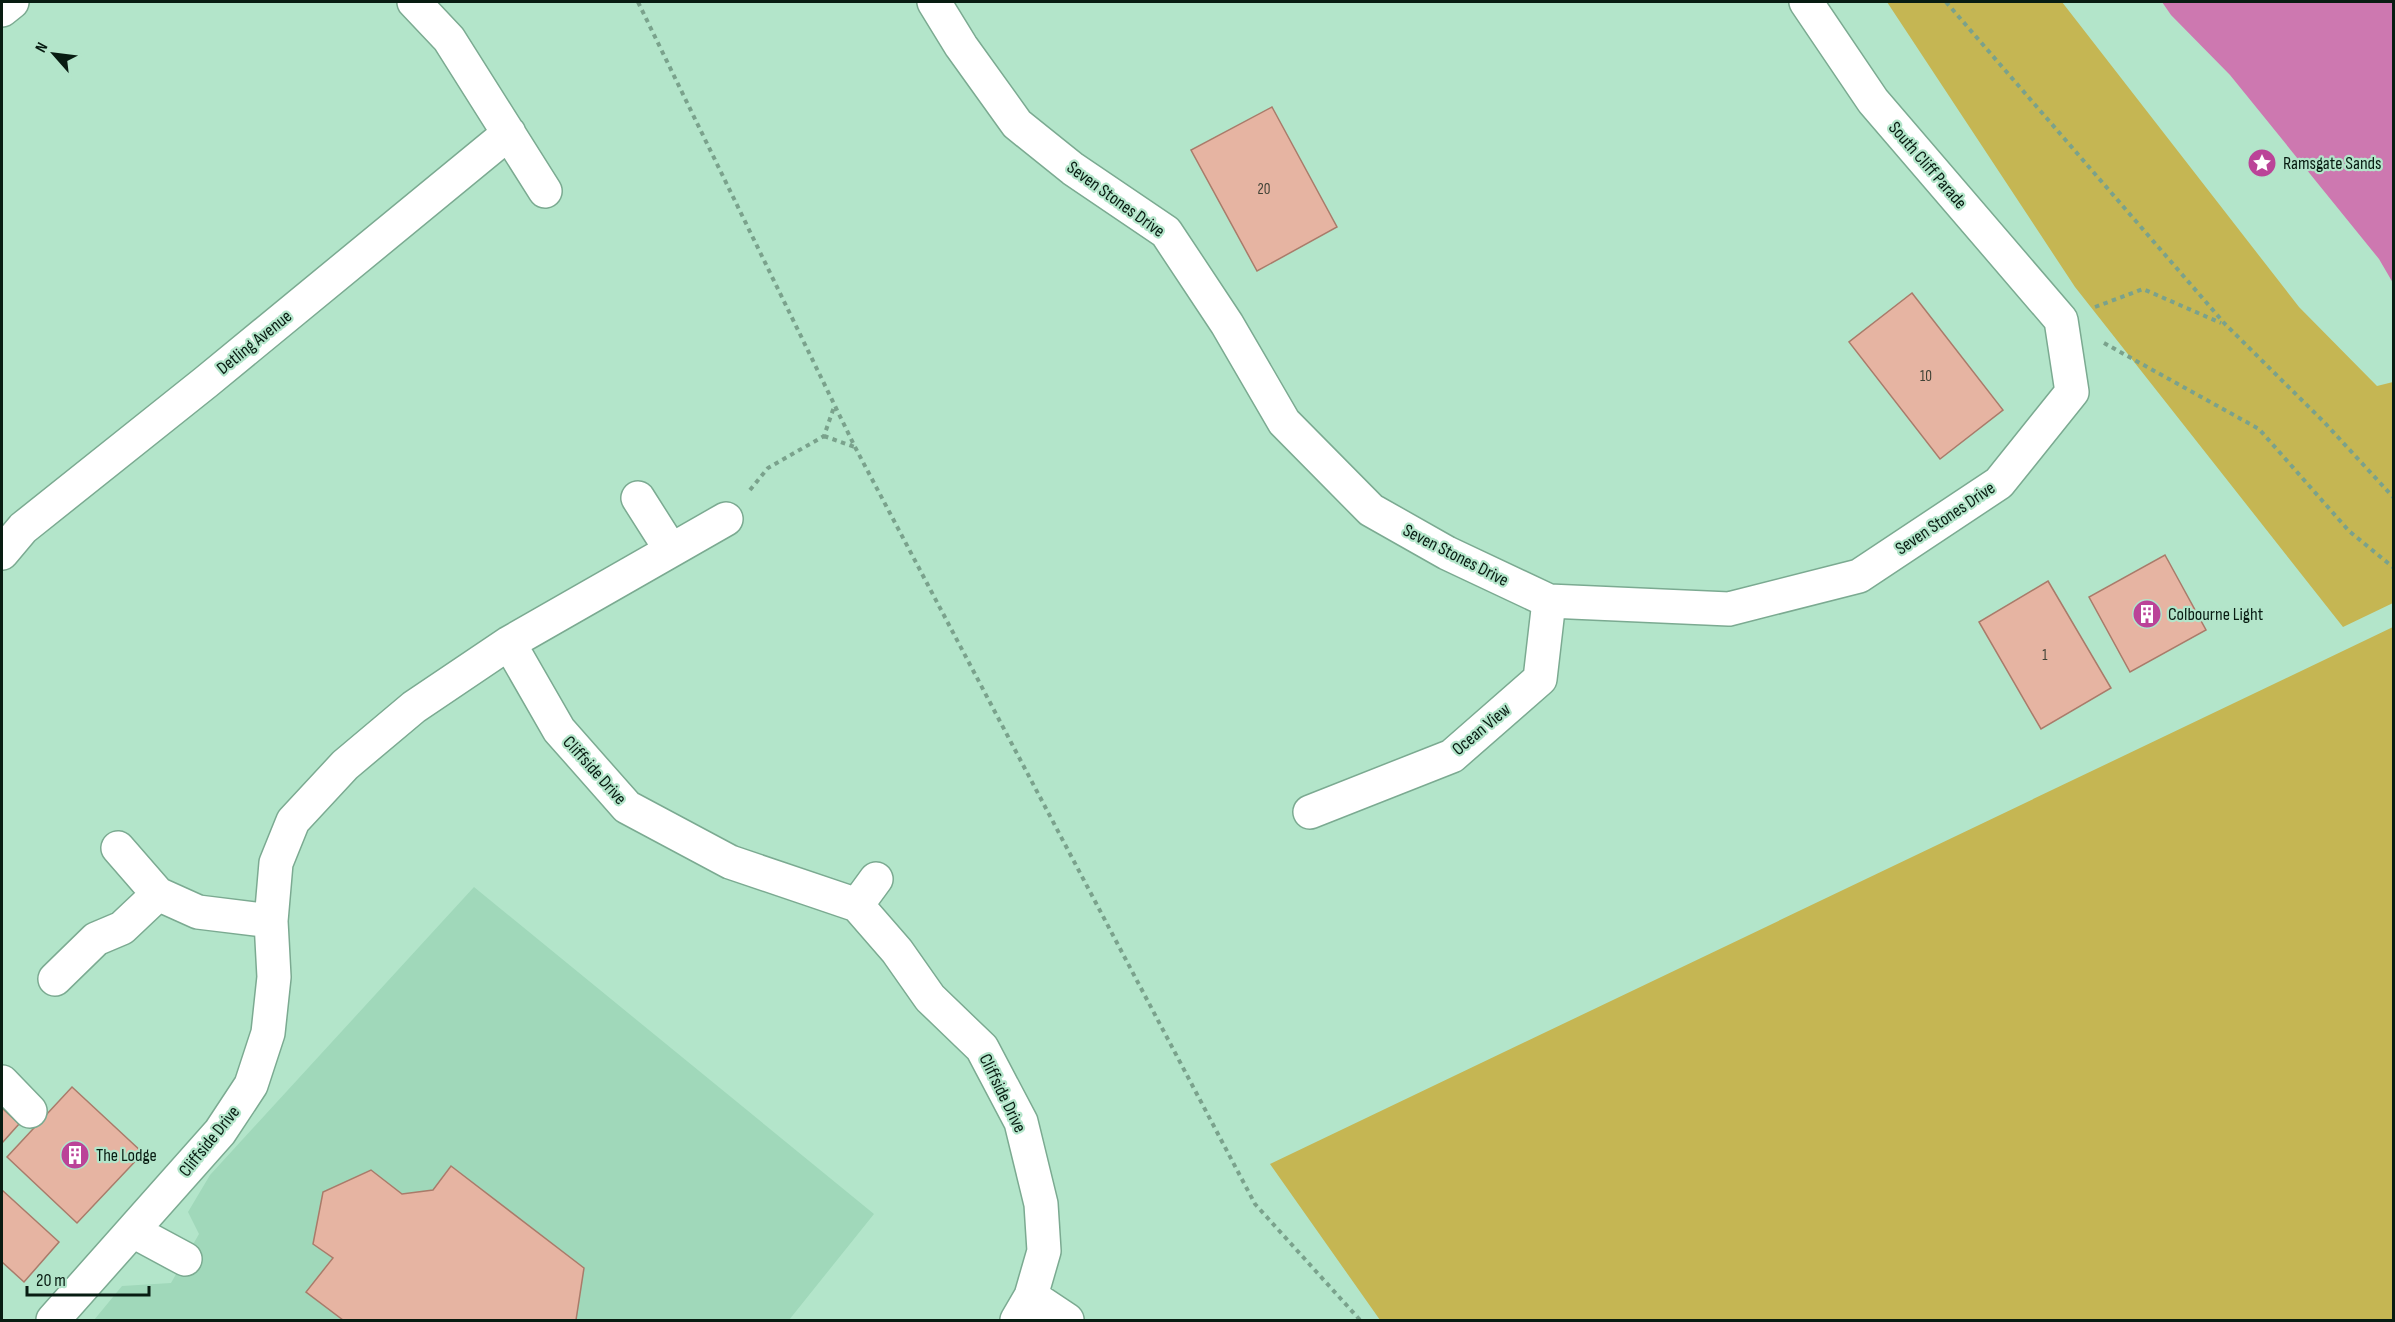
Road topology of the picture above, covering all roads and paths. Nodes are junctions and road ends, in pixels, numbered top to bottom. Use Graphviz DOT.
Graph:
graph roads {
  1 [pos="12,2"];
  2 [pos="414,2"];
  3 [pos="638,2"];
  4 [pos="933,2"];
  5 [pos="1806,2"];
  6 [pos="1946,2"];
  7 [pos="2,10"];
  8 [pos="509,133"];
  9 [pos="545,191"];
  10 [pos="2061,320"];
  11 [pos="2224,324"];
  12 [pos="834,407"];
  13 [pos="824,436"];
  14 [pos="855,447"];
  15 [pos="638,498"];
  16 [pos="2394,498"];
  17 [pos="726,519"];
  18 [pos="671,550"];
  19 [pos="2,554"];
  20 [pos="2394,568"];
  21 [pos="1549,601"];
  22 [pos="509,643"];
  23 [pos="1310,812"];
  24 [pos="118,848"];
  25 [pos="876,879"];
  26 [pos="158,894"];
  27 [pos="857,905"];
  28 [pos="271,921"];
  29 [pos="55,979"];
  30 [pos="2,1082"];
  31 [pos="30,1111"];
  32 [pos="133,1231"];
  33 [pos="185,1259"];
  34 [pos="1024,1308"];
  35 [pos="52,1320"];
  36 [pos="1067,1320"];
  37 [pos="1360,1320"];
  1 -- 7 [label="street"];
  2 -- 8 [label="street"];
  3 -- 12 [label="path"];
  4 -- 21 [label="street, Seven Stones Drive"];
  5 -- 10 [label="street, South Cliff Parade"];
  6 -- 11 [label="path"];
  8 -- 9 [label="street"];
  8 -- 19 [label="street, Detling Avenue"];
  10 -- 11 [label="path"];
  10 -- 20 [label="path"];
  10 -- 21 [label="street, Seven Stones Drive"];
  11 -- 16 [label="path"];
  12 -- 13 [label="path"];
  12 -- 14 [label="path"];
  13 -- 14 [label="path"];
  13 -- 17 [label="path"];
  14 -- 37 [label="path"];
  15 -- 18 [label="street"];
  17 -- 18 [label="street, Cliffside Drive"];
  18 -- 22 [label="street, Cliffside Drive"];
  21 -- 23 [label="street, Ocean View"];
  22 -- 27 [label="street, Cliffside Drive"];
  22 -- 28 [label="street, Cliffside Drive"];
  24 -- 26 [label="street"];
  25 -- 27 [label="street"];
  26 -- 28 [label="street"];
  26 -- 29 [label="street"];
  27 -- 34 [label="street, Cliffside Drive"];
  28 -- 32 [label="street, Cliffside Drive"];
  30 -- 31 [label="street"];
  32 -- 33 [label="street"];
  32 -- 35 [label="street, Cliffside Drive"];
  34 -- 36 [label="street"];
}
